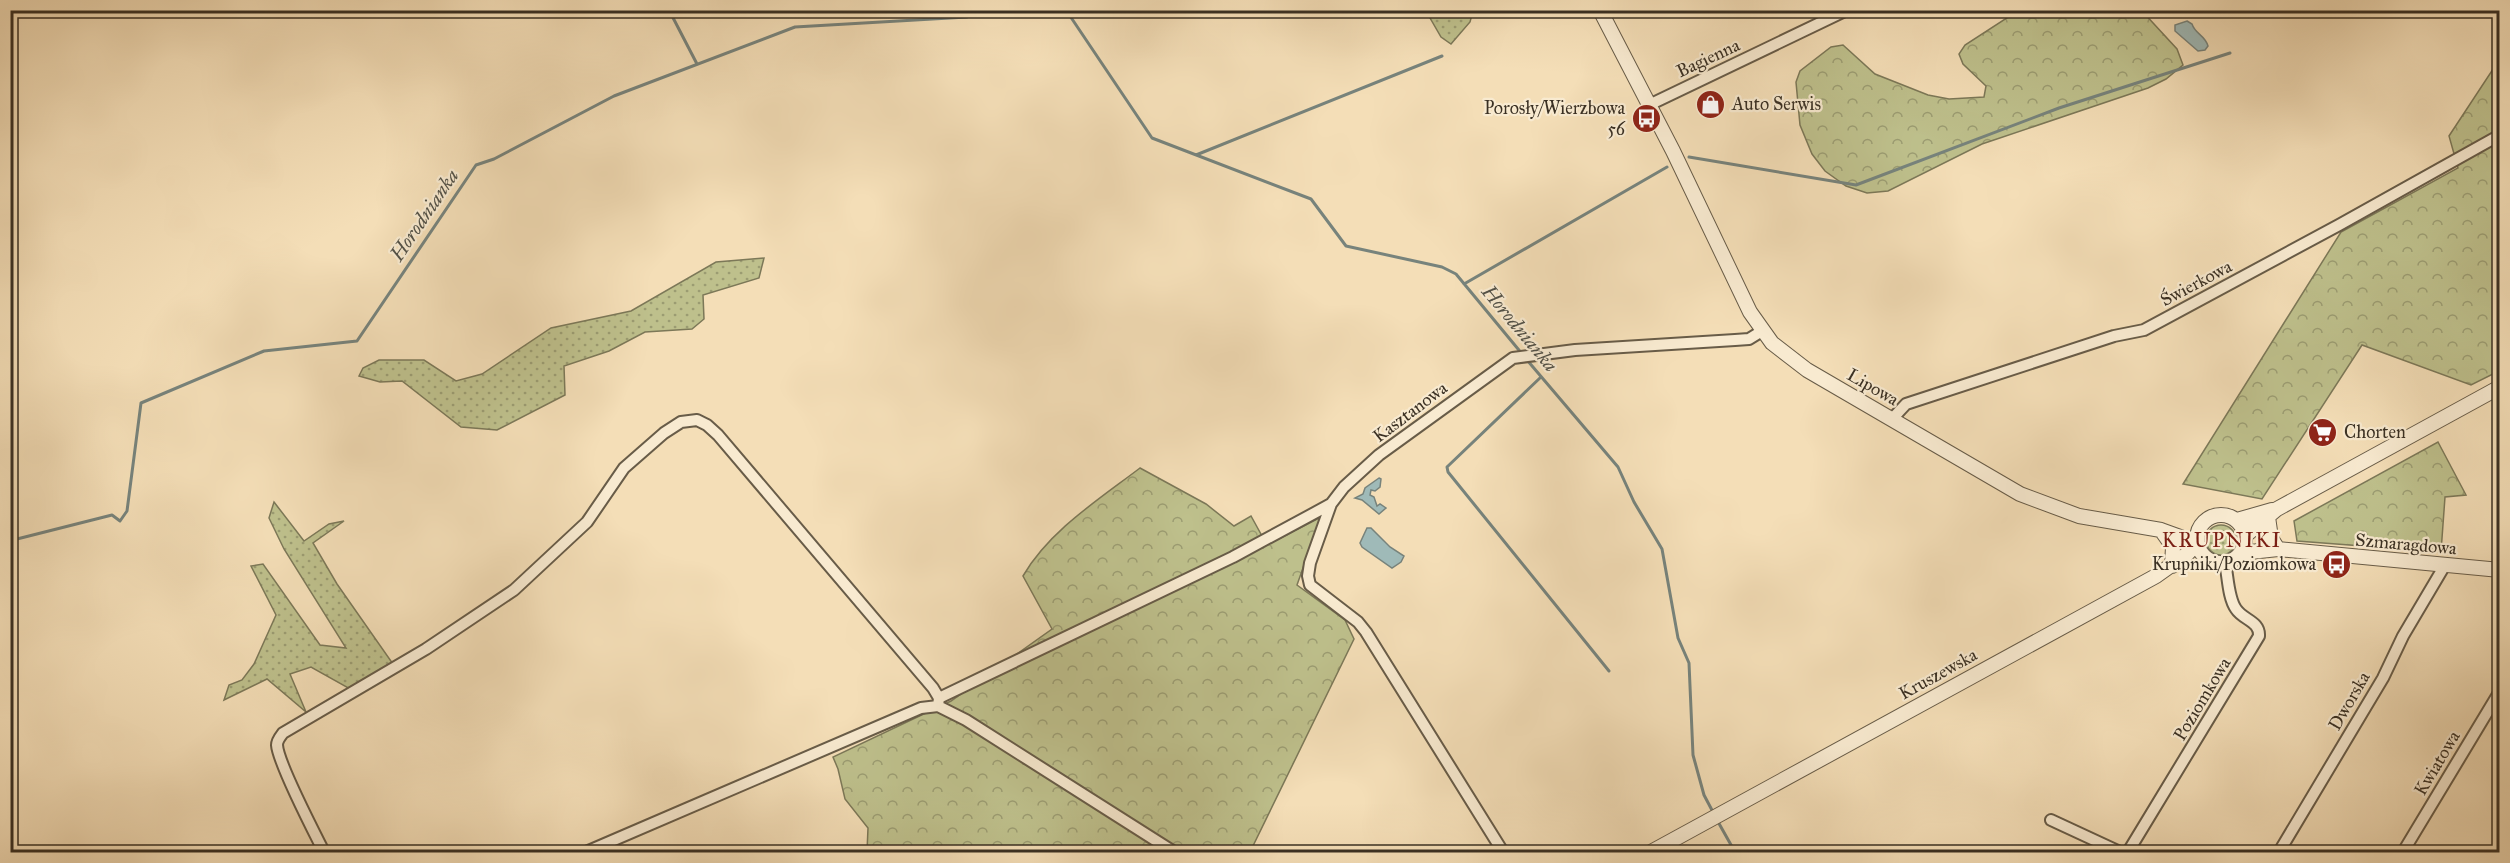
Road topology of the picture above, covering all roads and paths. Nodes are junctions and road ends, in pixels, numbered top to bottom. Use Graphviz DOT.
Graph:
graph roads {
  1 [pos="1600,10"];
  2 [pos="1846,10"];
  3 [pos="1649,105"];
  4 [pos="2499,135"];
  5 [pos="1762,331"];
  6 [pos="2499,387"];
  7 [pos="1892,419"];
  8 [pos="1330,504"];
  9 [pos="2273,513"];
  10 [pos="2237,520"];
  11 [pos="2201,525"];
  12 [pos="2161,530"];
  13 [pos="2245,536"];
  14 [pos="2197,543"];
  15 [pos="2276,549"];
  16 [pos="2241,553"];
  17 [pos="2206,558"];
  18 [pos="2225,563"];
  19 [pos="2445,565"];
  20 [pos="2169,568"];
  21 [pos="2499,570"];
  22 [pos="2499,691"];
  23 [pos="939,702"];
  24 [pos="2051,820"];
  25 [pos="324,852"];
  26 [pos="586,852"];
  27 [pos="1174,852"];
  28 [pos="1503,852"];
  29 [pos="1651,852"];
  30 [pos="2120,852"];
  31 [pos="2128,852"];
  32 [pos="2279,852"];
  33 [pos="2403,852"];
  1 -- 3 [label="street, Lipowa"];
  2 -- 3 [label="street, Bagienna"];
  3 -- 5 [label="street, Lipowa"];
  4 -- 7 [label="street, Świerkowa"];
  5 -- 7 [label="street, Lipowa"];
  5 -- 8 [label="street, Kasztanowa"];
  6 -- 9 [label="street"];
  7 -- 12 [label="street, Lipowa"];
  8 -- 23 [label="street"];
  8 -- 28 [label="street"];
  9 -- 10 [label="street"];
  9 -- 13 [label="street"];
  9 -- 15 [label="street"];
  10 -- 11 [label="street"];
  10 -- 13 [label="street"];
  11 -- 12 [label="street, Lipowa"];
  11 -- 14 [label="street"];
  12 -- 14 [label="street, Lipowa"];
  12 -- 20 [label="street"];
  13 -- 15 [label="street, Szmaragdowa"];
  13 -- 16 [label="street"];
  14 -- 17 [label="street"];
  14 -- 20 [label="street, Kruszewska"];
  15 -- 16 [label="street, Szmaragdowa"];
  15 -- 19 [label="street, Szmaragdowa"];
  16 -- 18 [label="street"];
  17 -- 18 [label="street"];
  17 -- 20 [label="street, Kruszewska"];
  18 -- 31 [label="street, Poziomkowa"];
  19 -- 21 [label="street, Szmaragdowa"];
  19 -- 32 [label="street, Dworska"];
  20 -- 29 [label="street, Kruszewska"];
  22 -- 33 [label="street, Kwiatowa"];
  23 -- 25 [label="street"];
  23 -- 26 [label="street"];
  23 -- 27 [label="street"];
  24 -- 30 [label="street"];
}
